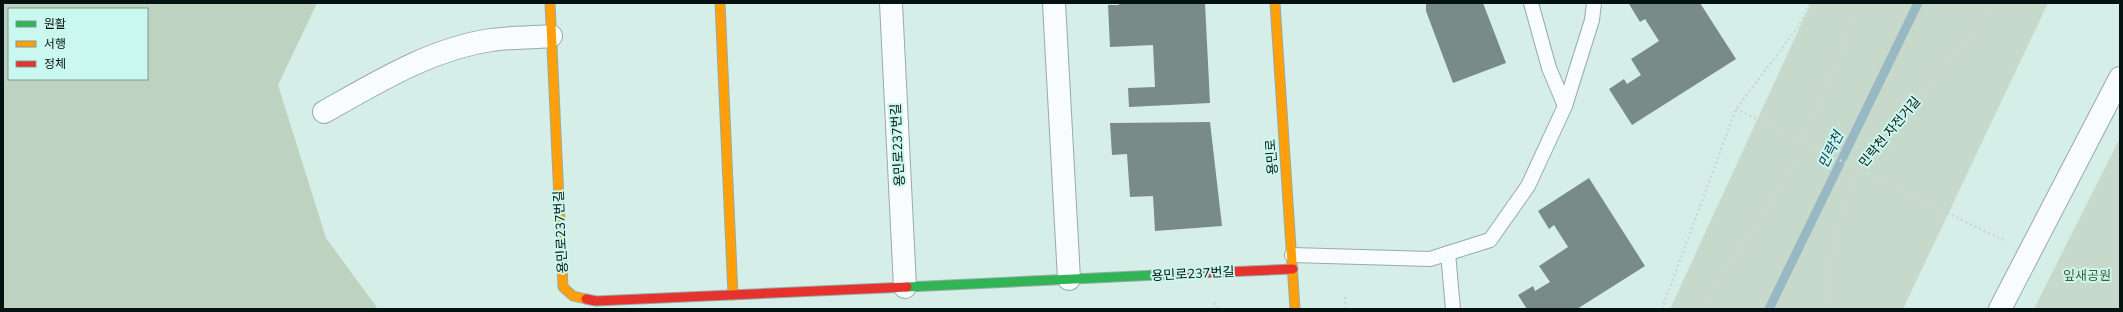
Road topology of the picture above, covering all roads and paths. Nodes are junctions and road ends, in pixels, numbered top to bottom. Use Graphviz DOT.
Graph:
graph roads {
  1 [pos="550,3"];
  2 [pos="720,3"];
  3 [pos="890,3"];
  4 [pos="1054,3"];
  5 [pos="1275,3"];
  6 [pos="1531,3"];
  7 [pos="1594,3"];
  8 [pos="1810,3"];
  9 [pos="1858,3"];
  10 [pos="1999,3"];
  11 [pos="551,36"];
  12 [pos="2120,78"];
  13 [pos="1565,106"];
  14 [pos="1736,109"];
  15 [pos="324,112"];
  16 [pos="1996,237"];
  17 [pos="1448,253"];
  18 [pos="1292,255"];
  19 [pos="1293,269"];
  20 [pos="1069,279"];
  21 [pos="905,287"];
  22 [pos="733,295"];
  23 [pos="1346,297"];
  24 [pos="1214,303"];
  25 [pos="1219,309"];
  26 [pos="1295,309"];
  27 [pos="1345,309"];
  28 [pos="1453,309"];
  29 [pos="1662,309"];
  30 [pos="1702,309"];
  31 [pos="1825,309"];
  32 [pos="2000,309"];
  1 -- 11 [label="street, 용민로237번길"];
  2 -- 22 [label="street"];
  3 -- 21 [label="street, 용민로237번길"];
  4 -- 20 [label="street"];
  5 -- 18 [label="street, 용민로"];
  6 -- 13 [label="lane"];
  7 -- 13 [label="lane"];
  8 -- 14 [label="path"];
  9 -- 30 [label="path"];
  10 -- 31 [label="path, 민락천 자전거길"];
  11 -- 15 [label="street"];
  11 -- 22 [label="street, 용민로237번길"];
  12 -- 32 [label="street"];
  13 -- 17 [label="lane"];
  14 -- 16 [label="path, bridge"];
  14 -- 29 [label="path"];
  17 -- 18 [label="lane"];
  17 -- 28 [label="lane"];
  18 -- 19 [label="street, 용민로"];
  19 -- 20 [label="street, 용민로237번길"];
  19 -- 26 [label="street, 용민로"];
  20 -- 21 [label="street, 용민로237번길"];
  21 -- 22 [label="street, 용민로237번길"];
  23 -- 27 [label="path"];
  24 -- 25 [label="path"];
}
